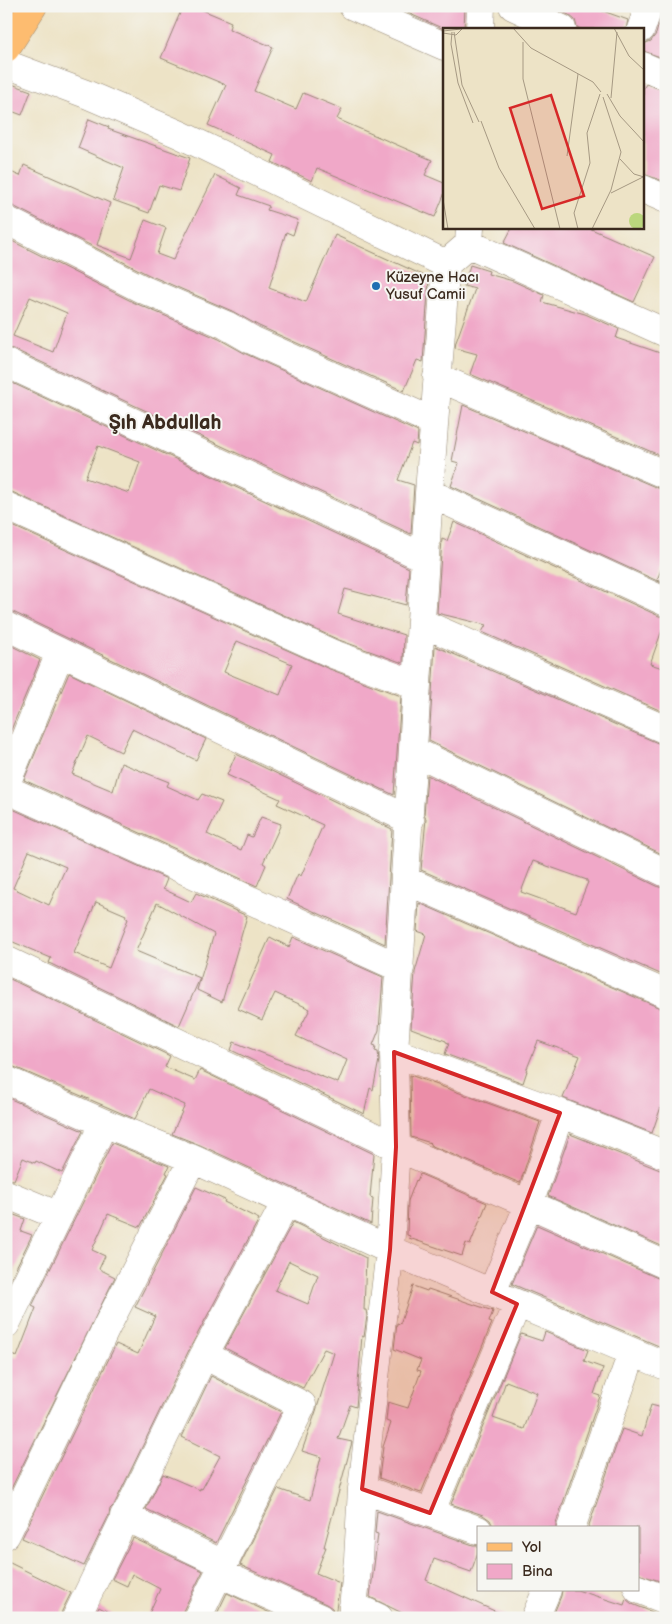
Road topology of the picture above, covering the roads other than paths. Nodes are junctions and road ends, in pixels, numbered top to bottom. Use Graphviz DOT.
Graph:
graph roads {
  1 [pos="34,6"];
  2 [pos="353,6"];
  3 [pos="482,6"];
  4 [pos="513,6"];
  5 [pos="649,6"];
  6 [pos="480,28"];
  7 [pos="560,28"];
  8 [pos="641,28"];
  9 [pos="443,46"];
  10 [pos="7,47"];
  11 [pos="644,66"];
  12 [pos="666,76"];
  13 [pos="644,189"];
  14 [pos="666,199"];
  15 [pos="6,220"];
  16 [pos="470,236"];
  17 [pos="446,264"];
  18 [pos="666,333"];
  19 [pos="6,363"];
  20 [pos="437,377"];
  21 [pos="434,422"];
  22 [pos="666,475"];
  23 [pos="429,493"];
  24 [pos="6,506"];
  25 [pos="425,558"];
  26 [pos="666,602"];
  27 [pos="422,623"];
  28 [pos="6,626"];
  29 [pos="60,653"];
  30 [pos="417,685"];
  31 [pos="666,730"];
  32 [pos="414,751"];
  33 [pos="6,784"];
  34 [pos="6,789"];
  35 [pos="410,820"];
  36 [pos="666,873"];
  37 [pos="405,880"];
  38 [pos="6,960"];
  39 [pos="400,968"];
  40 [pos="666,994"];
  41 [pos="394,1052"];
  42 [pos="6,1080"];
  43 [pos="560,1113"];
  44 [pos="104,1122"];
  45 [pos="396,1147"];
  46 [pos="665,1152"];
  47 [pos="193,1159"];
  48 [pos="6,1194"];
  49 [pos="286,1202"];
  50 [pos="529,1204"];
  51 [pos="59,1216"];
  52 [pos="390,1250"];
  53 [pos="666,1265"];
  54 [pos="492,1292"];
  55 [pos="517,1304"];
  56 [pos="6,1324"];
  57 [pos="632,1353"];
  58 [pos="204,1355"];
  59 [pos="666,1366"];
  60 [pos="362,1489"];
  61 [pos="430,1513"];
  62 [pos="124,1516"];
  63 [pos="573,1526"];
  64 [pos="477,1530"];
  65 [pos="6,1535"];
  66 [pos="221,1569"];
  67 [pos="640,1590"];
  68 [pos="546,1592"];
  69 [pos="666,1600"];
  70 [pos="353,1612"];
  71 [pos="76,1618"];
  72 [pos="197,1618"];
  73 [pos="320,1618"];
  74 [pos="379,1618"];
  75 [pos="535,1618"];
  1 -- 10 [label="main road"];
  2 -- 9 [label="street"];
  3 -- 6 [label="street"];
  4 -- 7 [label="street"];
  5 -- 8 [label="street"];
  10 -- 17 [label="street"];
  11 -- 12 [label="street"];
  13 -- 14 [label="street"];
  15 -- 21 [label="street"];
  16 -- 17 [label="street"];
  16 -- 18 [label="street"];
  17 -- 20 [label="street"];
  19 -- 25 [label="street"];
  20 -- 21 [label="street"];
  20 -- 22 [label="street"];
  21 -- 23 [label="street"];
  23 -- 25 [label="street"];
  23 -- 26 [label="street"];
  24 -- 30 [label="street"];
  25 -- 27 [label="street"];
  27 -- 30 [label="street"];
  27 -- 31 [label="street"];
  28 -- 29 [label="street"];
  29 -- 33 [label="street"];
  29 -- 35 [label="street"];
  30 -- 32 [label="street"];
  32 -- 35 [label="street"];
  32 -- 36 [label="street"];
  34 -- 39 [label="street"];
  35 -- 37 [label="street"];
  37 -- 39 [label="street"];
  37 -- 40 [label="street"];
  38 -- 45 [label="street"];
  39 -- 41 [label="street"];
  41 -- 43 [label="street"];
  41 -- 45 [label="street"];
  42 -- 44 [label="street"];
  43 -- 46 [label="street"];
  43 -- 50 [label="street"];
  44 -- 47 [label="street"];
  44 -- 51 [label="street"];
  45 -- 50 [label="street"];
  45 -- 52 [label="street"];
  47 -- 49 [label="street"];
  47 -- 65 [label="street"];
  48 -- 51 [label="street"];
  49 -- 52 [label="street"];
  49 -- 58 [label="street"];
  50 -- 53 [label="street"];
  50 -- 54 [label="street"];
  51 -- 56 [label="street"];
  52 -- 54 [label="street"];
  52 -- 60 [label="street"];
  54 -- 55 [label="street"];
  55 -- 57 [label="street"];
  55 -- 61 [label="street"];
  57 -- 59 [label="street"];
  57 -- 63 [label="street"];
  58 -- 62 [label="street"];
  58 -- 66 [label="street"];
  60 -- 61 [label="street"];
  60 -- 70 [label="street"];
  61 -- 64 [label="street"];
  62 -- 66 [label="street"];
  62 -- 71 [label="street"];
  66 -- 72 [label="street"];
  66 -- 73 [label="street"];
  67 -- 69 [label="street"];
  68 -- 75 [label="street"];
  70 -- 74 [label="street"];
}
